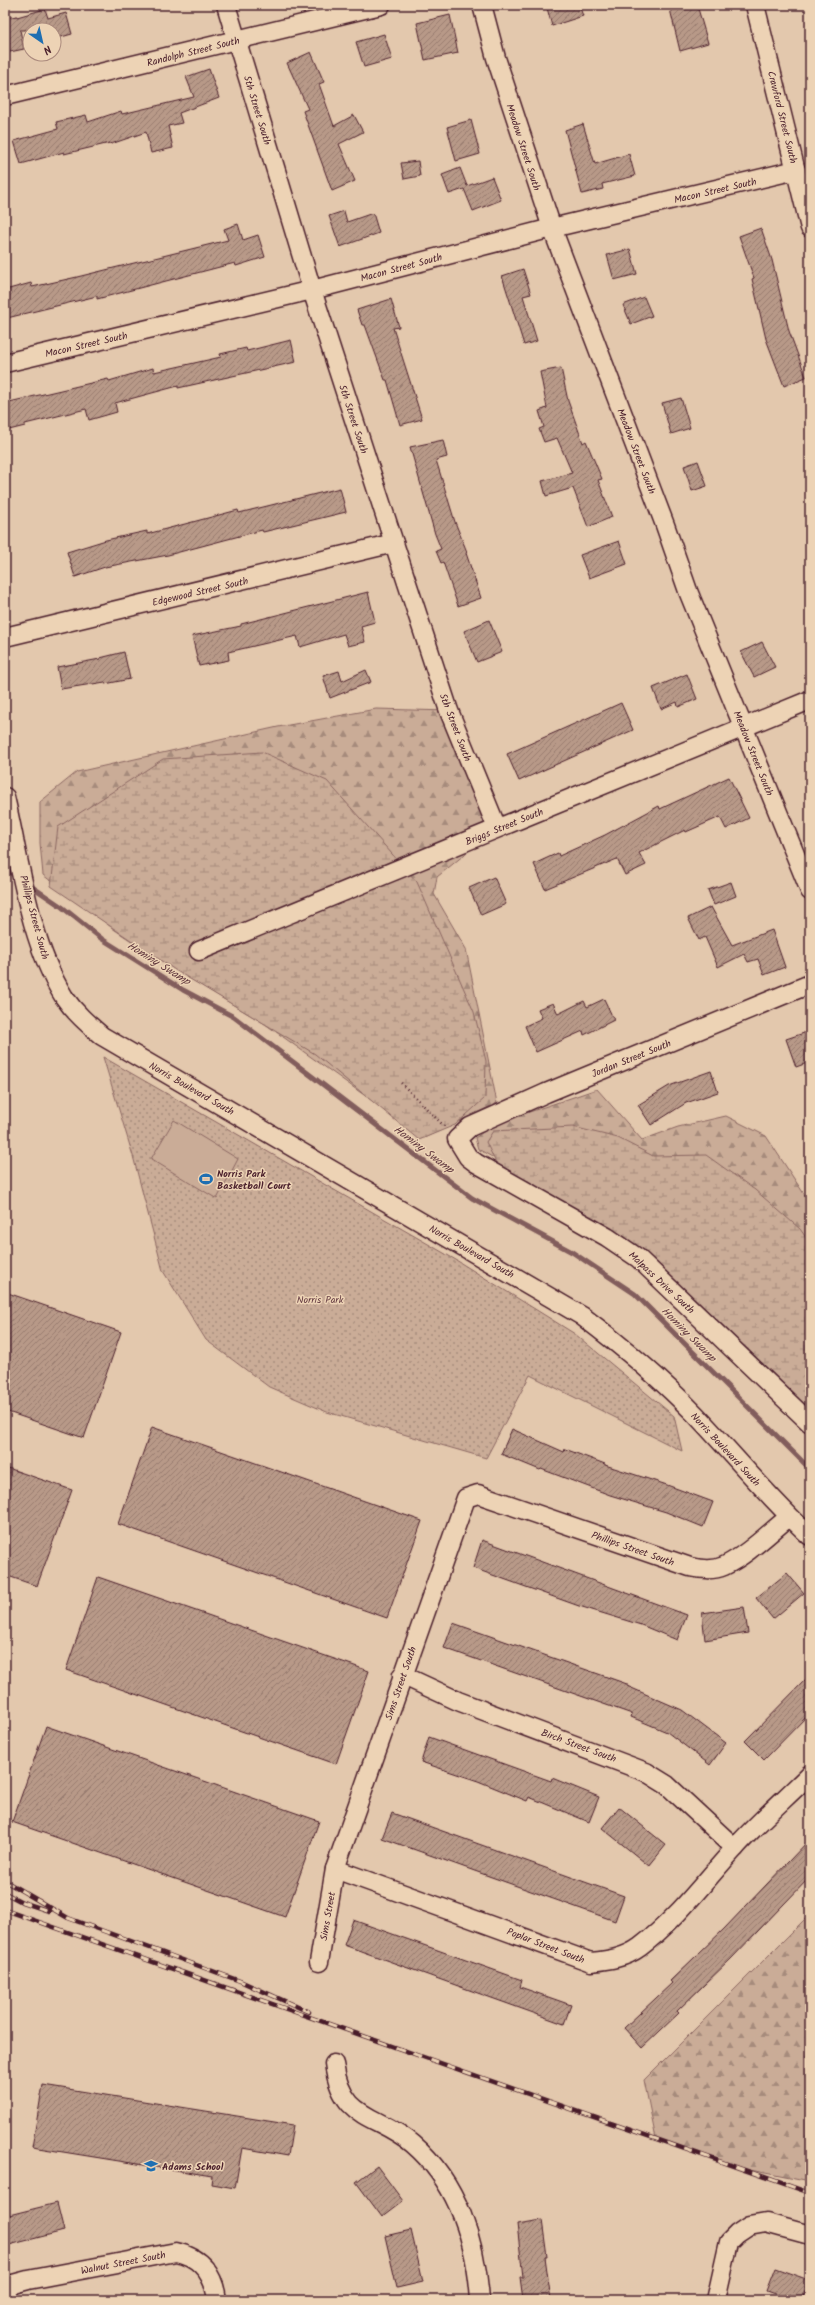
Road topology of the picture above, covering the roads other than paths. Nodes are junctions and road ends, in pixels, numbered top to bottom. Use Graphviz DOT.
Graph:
graph roads {
  1 [pos="226,5"];
  2 [pos="381,5"];
  3 [pos="482,5"];
  4 [pos="755,5"];
  5 [pos="236,40"];
  6 [pos="5,96"];
  7 [pos="796,170"];
  8 [pos="552,228"];
  9 [pos="810,228"];
  10 [pos="312,290"];
  11 [pos="5,363"];
  12 [pos="394,543"];
  13 [pos="5,637"];
  14 [pos="810,700"];
  15 [pos="744,727"];
  16 [pos="5,797"];
  17 [pos="498,828"];
  18 [pos="810,891"];
  19 [pos="199,951"];
  20 [pos="810,984"];
  21 [pos="89,1025"];
  22 [pos="457,1139"];
  23 [pos="810,1423"];
  24 [pos="466,1498"];
  25 [pos="789,1516"];
  26 [pos="810,1536"];
  27 [pos="402,1675"];
  28 [pos="810,1774"];
  29 [pos="735,1848"];
  30 [pos="335,1869"];
  31 [pos="319,1962"];
  32 [pos="334,2064"];
  33 [pos="810,2235"];
  34 [pos="5,2292"];
  35 [pos="217,2300"];
  36 [pos="480,2300"];
  37 [pos="716,2300"];
  1 -- 5 [label="street, 5th Street South"];
  2 -- 5 [label="street, Randolph Street South"];
  3 -- 8 [label="street, Meadow Street South"];
  4 -- 7 [label="street, Crawford Street South"];
  5 -- 6 [label="street, Randolph Street South"];
  5 -- 10 [label="street, 5th Street South"];
  7 -- 8 [label="street, Macon Street South"];
  7 -- 9 [label="street, Crawford Street South"];
  8 -- 10 [label="street, Macon Street South"];
  8 -- 15 [label="street, Meadow Street South"];
  10 -- 11 [label="street, Macon Street South"];
  10 -- 12 [label="street, 5th Street South"];
  12 -- 13 [label="street, Edgewood Street South"];
  12 -- 17 [label="street, 5th Street South"];
  14 -- 15 [label="street, Briggs Street South"];
  15 -- 17 [label="street, Briggs Street South"];
  15 -- 18 [label="street, Meadow Street South"];
  16 -- 21 [label="street, Phillips Street South"];
  17 -- 19 [label="street, Briggs Street South"];
  20 -- 22 [label="street, Jordan Street South"];
  21 -- 25 [label="street, Norris Boulevard South"];
  22 -- 23 [label="street, Malpass Drive South"];
  24 -- 25 [label="street, Phillips Street South"];
  24 -- 27 [label="street, Sims Street South"];
  25 -- 26 [label="street, Norris Boulevard South"];
  27 -- 29 [label="street, Birch Street South"];
  27 -- 30 [label="street, Sims Street South"];
  28 -- 29 [label="street, Poplar Street South"];
  29 -- 30 [label="street, Poplar Street South"];
  30 -- 31 [label="street, Sims Street"];
  32 -- 36 [label="street"];
  33 -- 37 [label="street"];
  34 -- 35 [label="street, Walnut Street South"];
}
